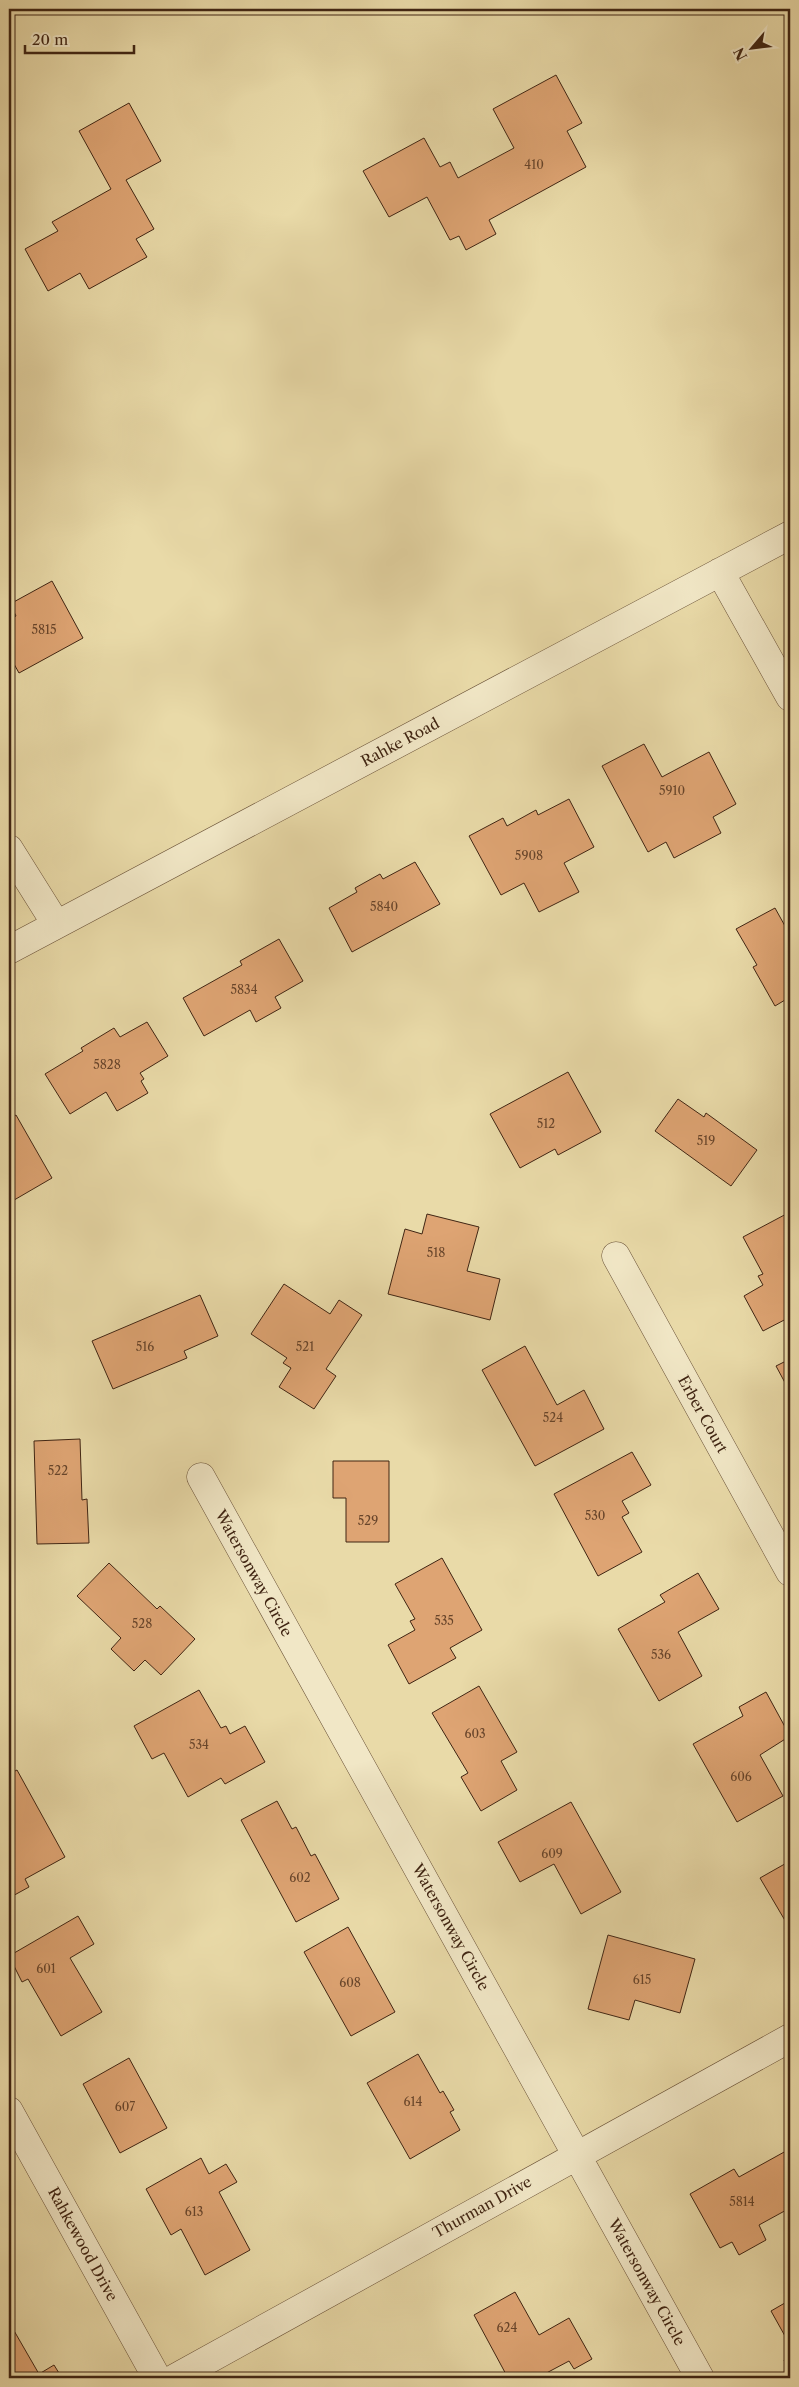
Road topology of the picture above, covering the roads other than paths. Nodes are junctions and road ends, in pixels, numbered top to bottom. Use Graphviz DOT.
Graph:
graph roads {
  1 [pos="790,535"];
  2 [pos="720,572"];
  3 [pos="790,697"];
  4 [pos="9,849"];
  5 [pos="56,924"];
  6 [pos="9,950"];
  7 [pos="616,1256"];
  8 [pos="201,1477"];
  9 [pos="790,1572"];
  10 [pos="790,2038"];
  11 [pos="9,2111"];
  12 [pos="577,2155"];
  13 [pos="157,2378"];
  14 [pos="175,2378"];
  15 [pos="700,2378"];
  1 -- 2 [label="street, Rahke Road"];
  2 -- 3 [label="street"];
  2 -- 5 [label="street, Rahke Road"];
  4 -- 5 [label="street"];
  5 -- 6 [label="street, Rahke Road"];
  7 -- 9 [label="street, Erber Court"];
  8 -- 12 [label="street, Watersonway Circle"];
  10 -- 12 [label="street, Thurman Drive"];
  11 -- 13 [label="street, Rahkewood Drive"];
  12 -- 14 [label="street, Thurman Drive"];
  12 -- 15 [label="street, Watersonway Circle"];
}
